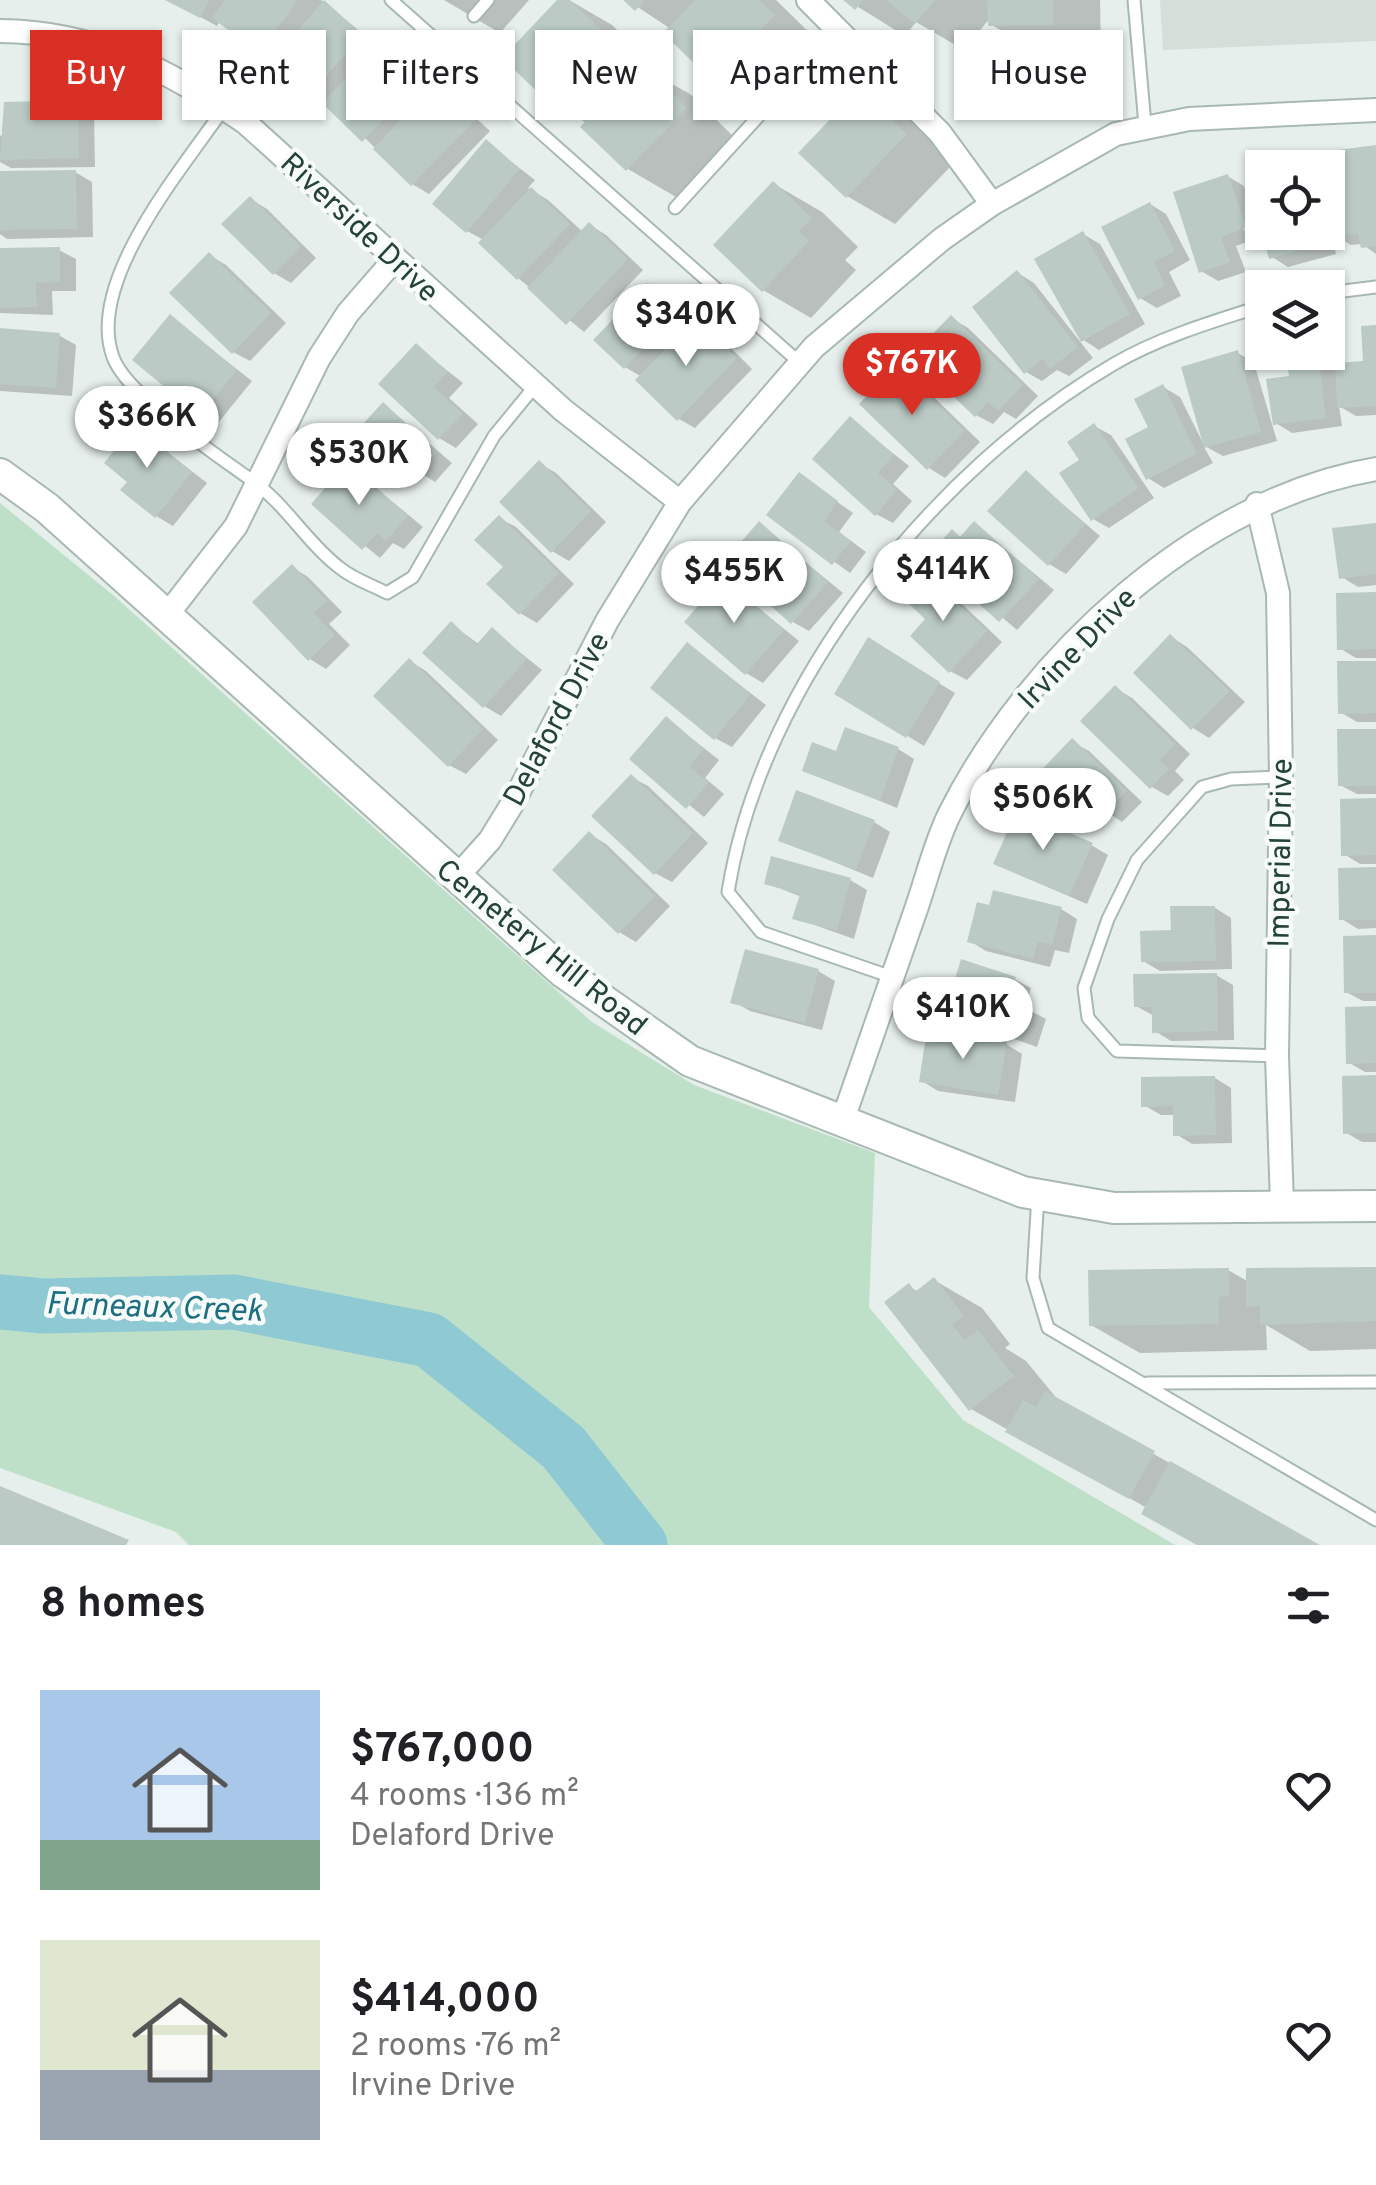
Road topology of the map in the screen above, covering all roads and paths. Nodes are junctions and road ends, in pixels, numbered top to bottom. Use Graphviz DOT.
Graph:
graph roads {
  1 [pos="391,0"];
  2 [pos="488,0"];
  3 [pos="808,0"];
  4 [pos="1134,0"];
  5 [pos="474,16"];
  6 [pos="838,29"];
  7 [pos="0,31"];
  8 [pos="182,82"];
  9 [pos="1376,110"];
  10 [pos="216,120"];
  11 [pos="237,120"];
  12 [pos="1145,126"];
  13 [pos="992,204"];
  14 [pos="675,208"];
  15 [pos="394,260"];
  16 [pos="1376,287"];
  17 [pos="1345,291"];
  18 [pos="1245,313"];
  19 [pos="800,363"];
  20 [pos="535,386"];
  21 [pos="1376,469"];
  22 [pos="0,474"];
  23 [pos="259,485"];
  24 [pos="680,502"];
  25 [pos="1257,504"];
  26 [pos="167,615"];
  27 [pos="1282,776"];
  28 [pos="456,878"];
  29 [pos="892,978"];
  30 [pos="1277,1056"];
  31 [pos="842,1122"];
  32 [pos="1038,1195"];
  33 [pos="1282,1204"];
  34 [pos="1376,1206"];
  35 [pos="1376,1382"];
  36 [pos="1142,1384"];
  37 [pos="1376,1520"];
  1 -- 19 [label="lane"];
  2 -- 5 [label="lane"];
  3 -- 6 [label="street"];
  4 -- 12 [label="lane"];
  6 -- 13 [label="street"];
  6 -- 14 [label="lane"];
  7 -- 8 [label="street, Riverside Drive"];
  9 -- 12 [label="street, Delaford Drive"];
  10 -- 23 [label="lane"];
  11 -- 15 [label="street, Riverside Drive"];
  12 -- 13 [label="street, Delaford Drive"];
  13 -- 19 [label="street, Delaford Drive"];
  15 -- 20 [label="street, Riverside Drive"];
  15 -- 23 [label="street"];
  16 -- 17 [label="lane"];
  18 -- 29 [label="lane"];
  19 -- 24 [label="street, Delaford Drive"];
  20 -- 23 [label="lane"];
  20 -- 24 [label="street, Riverside Drive"];
  21 -- 25 [label="street, Irvine Drive"];
  22 -- 26 [label="street, Cemetery Hill Road"];
  23 -- 26 [label="street"];
  24 -- 28 [label="street, Delaford Drive"];
  25 -- 27 [label="street, Imperial Drive"];
  25 -- 29 [label="street, Irvine Drive"];
  26 -- 28 [label="street, Cemetery Hill Road"];
  27 -- 30 [label="street, Imperial Drive"];
  27 -- 30 [label="lane"];
  28 -- 31 [label="street, Cemetery Hill Road"];
  29 -- 31 [label="street, Irvine Drive"];
  30 -- 33 [label="street, Imperial Drive"];
  31 -- 32 [label="street, Cemetery Hill Road"];
  32 -- 33 [label="street, Cemetery Hill Road"];
  32 -- 36 [label="lane"];
  33 -- 34 [label="street, Cemetery Hill Road"];
  35 -- 36 [label="lane"];
  36 -- 37 [label="lane"];
}
